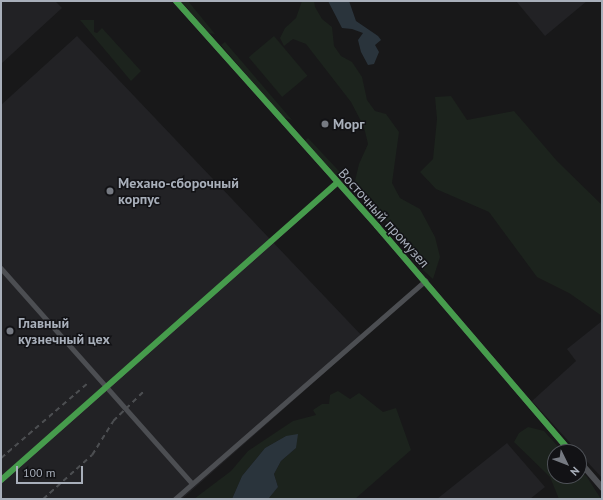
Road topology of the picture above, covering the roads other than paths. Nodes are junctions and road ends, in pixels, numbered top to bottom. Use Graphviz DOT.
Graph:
graph roads {
  1 [pos="176,1"];
  2 [pos="337,183"];
  3 [pos="1,268"];
  4 [pos="425,282"];
  5 [pos="107,388"];
  6 [pos="564,444"];
  7 [pos="587,470"];
  8 [pos="1,480"];
  9 [pos="192,483"];
  10 [pos="602,487"];
  11 [pos="175,499"];
  1 -- 2 [label="street, Восточный промузел"];
  2 -- 4 [label="street, Восточный промузел"];
  2 -- 5 [label="street"];
  3 -- 5 [label="street"];
  4 -- 6 [label="street, Восточный промузел"];
  4 -- 9 [label="street"];
  5 -- 8 [label="street"];
  5 -- 9 [label="street"];
  7 -- 10 [label="street"];
  9 -- 11 [label="street"];
}
